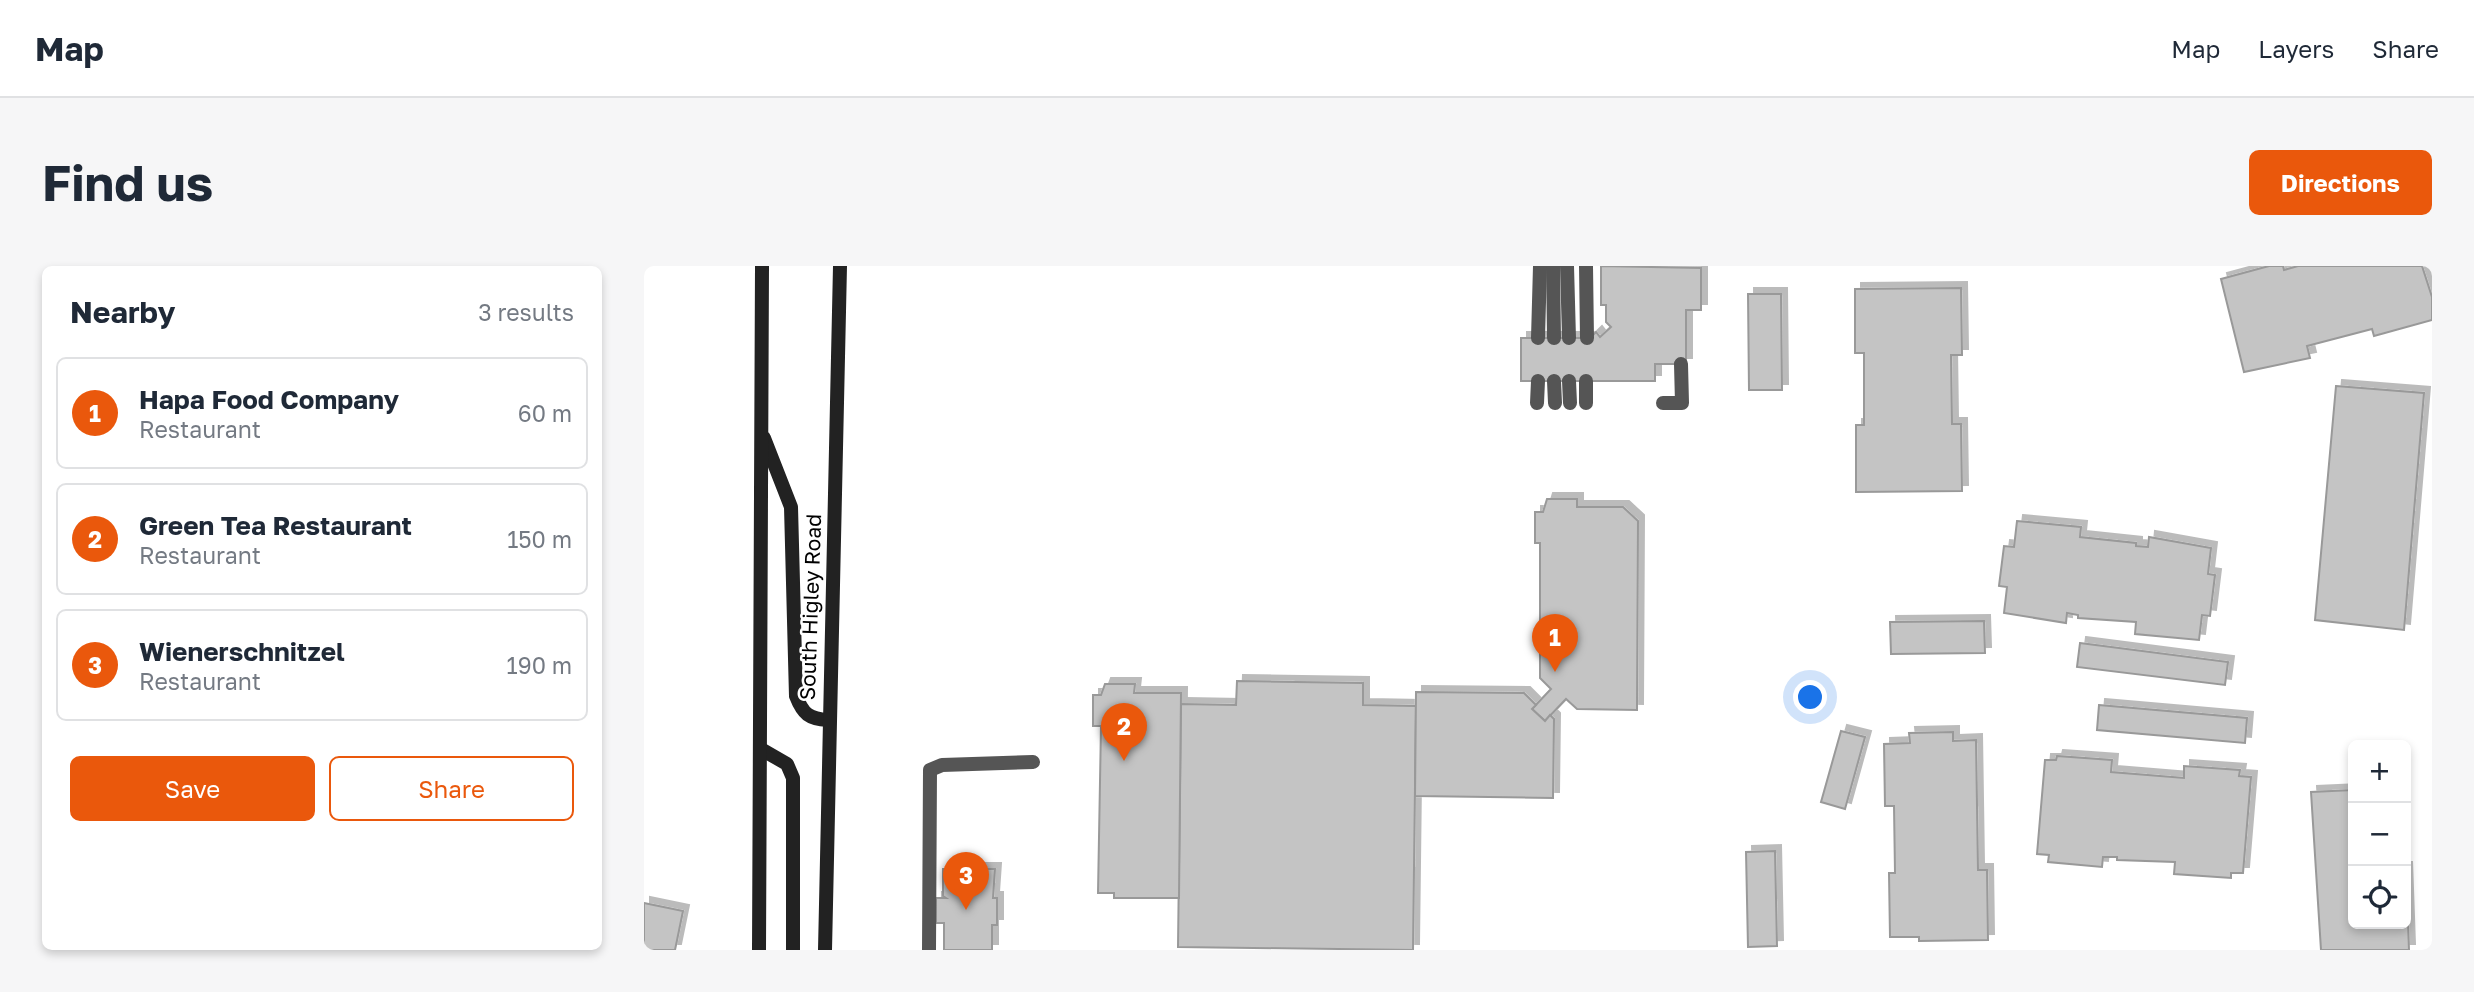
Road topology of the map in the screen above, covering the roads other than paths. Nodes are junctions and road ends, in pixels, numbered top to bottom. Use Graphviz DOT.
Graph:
graph roads {
  1 [pos="762,266"];
  2 [pos="840,266"];
  3 [pos="1539,266"];
  4 [pos="1553,266"];
  5 [pos="1567,266"];
  6 [pos="1587,266"];
  7 [pos="1538,338"];
  8 [pos="1587,338"];
  9 [pos="1681,364"];
  10 [pos="1538,381"];
  11 [pos="1554,381"];
  12 [pos="1569,381"];
  13 [pos="1586,381"];
  14 [pos="1537,403"];
  15 [pos="1555,403"];
  16 [pos="1570,403"];
  17 [pos="1586,403"];
  18 [pos="1663,403"];
  19 [pos="761,430"];
  20 [pos="828,720"];
  21 [pos="761,749"];
  22 [pos="1033,762"];
  23 [pos="759,950"];
  24 [pos="793,950"];
  25 [pos="825,950"];
  26 [pos="929,950"];
  1 -- 19 [label="main road"];
  2 -- 20 [label="main road, South Higley Road"];
  3 -- 7 [label="lane"];
  4 -- 5 [label="lane"];
  6 -- 8 [label="lane"];
  9 -- 18 [label="lane"];
  10 -- 14 [label="lane"];
  11 -- 15 [label="lane"];
  12 -- 16 [label="lane"];
  13 -- 17 [label="lane"];
  19 -- 20 [label="main road"];
  19 -- 21 [label="main road"];
  20 -- 25 [label="main road, South Higley Road"];
  21 -- 23 [label="main road"];
  21 -- 24 [label="main road"];
  22 -- 26 [label="lane"];
}
